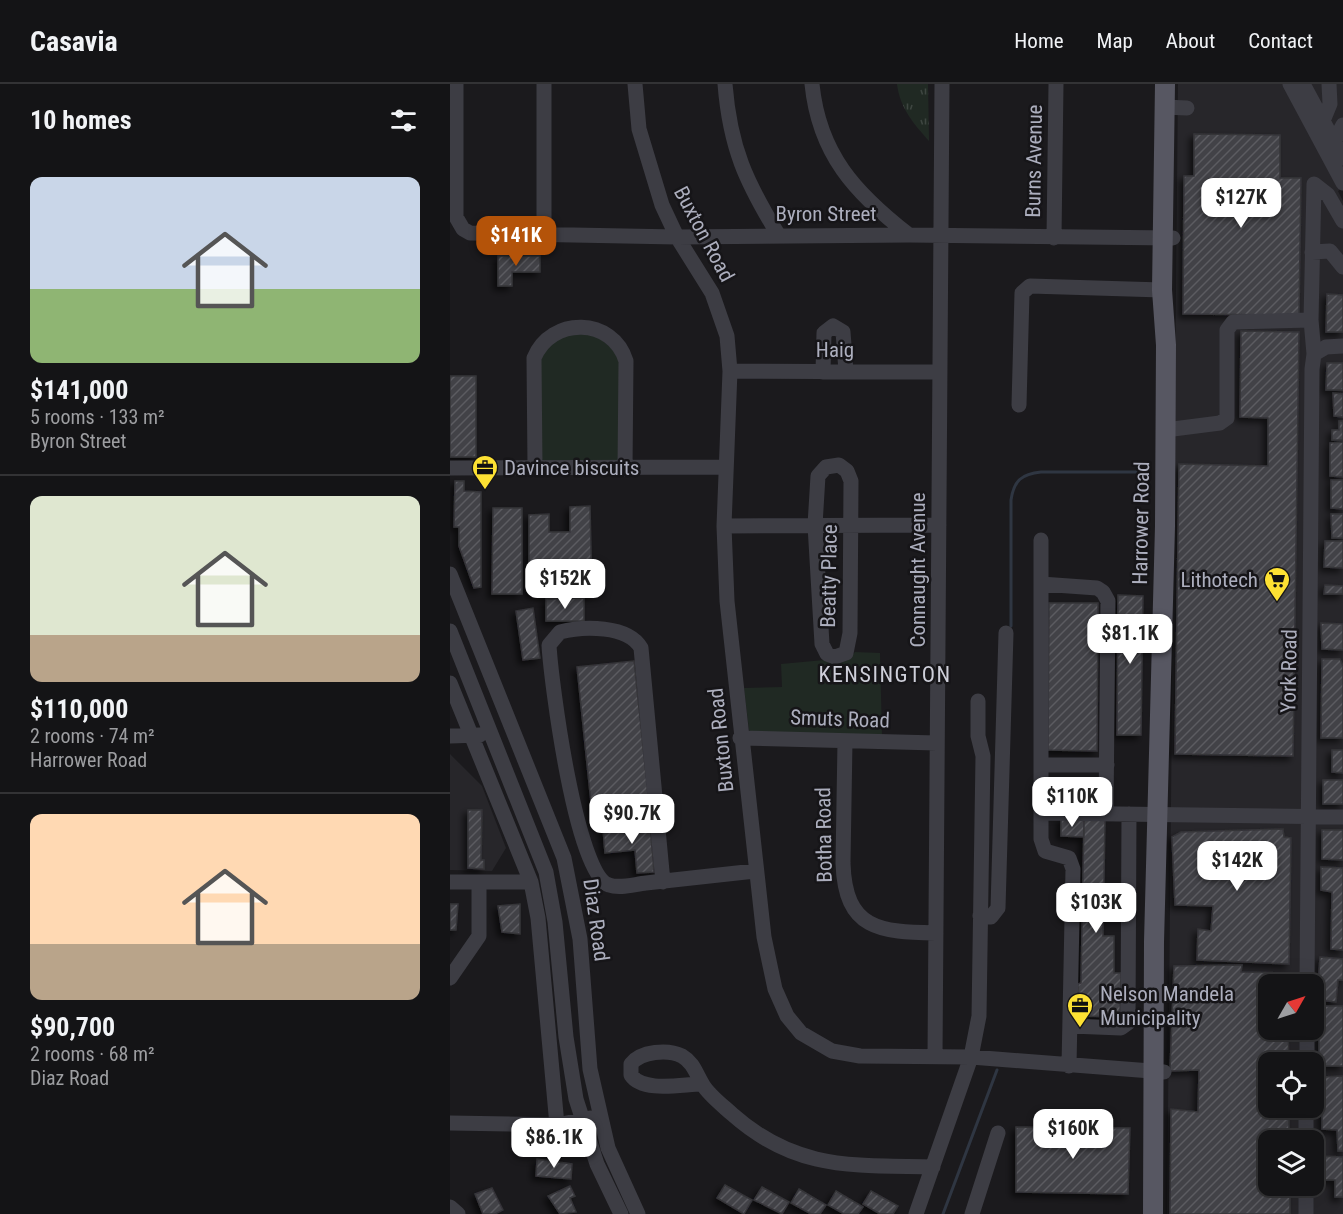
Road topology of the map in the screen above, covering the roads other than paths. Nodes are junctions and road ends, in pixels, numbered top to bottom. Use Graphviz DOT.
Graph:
graph roads {
  1 [pos="456,84"];
  2 [pos="544,84"];
  3 [pos="635,84"];
  4 [pos="724,84"];
  5 [pos="812,84"];
  6 [pos="942,84"];
  7 [pos="1056,84"];
  8 [pos="1165,84"];
  9 [pos="1174,84"];
  10 [pos="1290,84"];
  11 [pos="1303,84"];
  12 [pos="1329,84"];
  13 [pos="1175,108"];
  14 [pos="1323,121"];
  15 [pos="1343,125"];
  16 [pos="1334,142"];
  17 [pos="1343,158"];
  18 [pos="1343,183"];
  19 [pos="1343,221"];
  20 [pos="544,233"];
  21 [pos="909,235"];
  22 [pos="779,236"];
  23 [pos="677,237"];
  24 [pos="941,237"];
  25 [pos="1054,238"];
  26 [pos="1168,238"];
  27 [pos="1312,252"];
  28 [pos="1343,267"];
  29 [pos="1162,290"];
  30 [pos="1311,320"];
  31 [pos="1343,346"];
  32 [pos="1314,354"];
  33 [pos="730,371"];
  34 [pos="846,371"];
  35 [pos="824,372"];
  36 [pos="940,372"];
  37 [pos="1019,405"];
  38 [pos="1173,429"];
  39 [pos="535,467"];
  40 [pos="725,467"];
  41 [pos="450,468"];
  42 [pos="626,469"];
  43 [pos="851,524"];
  44 [pos="815,525"];
  45 [pos="939,525"];
  46 [pos="724,526"];
  47 [pos="1041,540"];
  48 [pos="450,574"];
  49 [pos="1041,584"];
  50 [pos="450,631"];
  51 [pos="1006,633"];
  52 [pos="450,683"];
  53 [pos="978,701"];
  54 [pos="513,725"];
  55 [pos="491,733"];
  56 [pos="450,736"];
  57 [pos="471,736"];
  58 [pos="741,738"];
  59 [pos="845,741"];
  60 [pos="938,743"];
  61 [pos="983,756"];
  62 [pos="1001,756"];
  63 [pos="1041,765"];
  64 [pos="1107,765"];
  65 [pos="1042,813"];
  66 [pos="1106,814"];
  67 [pos="1129,814"];
  68 [pos="1162,815"];
  69 [pos="1308,817"];
  70 [pos="1343,817"];
  71 [pos="755,871"];
  72 [pos="450,882"];
  73 [pos="478,882"];
  74 [pos="531,882"];
  75 [pos="663,882"];
  76 [pos="980,916"];
  77 [pos="936,933"];
  78 [pos="1307,974"];
  79 [pos="450,978"];
  80 [pos="1074,1026"];
  81 [pos="935,1057"];
  82 [pos="971,1057"];
  83 [pos="1072,1066"];
  84 [pos="1159,1072"];
  85 [pos="702,1084"];
  86 [pos="600,1116"];
  87 [pos="581,1120"];
  88 [pos="450,1123"];
  89 [pos="557,1125"];
  90 [pos="998,1133"];
  91 [pos="933,1167"];
  92 [pos="1306,1196"];
  93 [pos="450,1207"];
  94 [pos="458,1214"];
  95 [pos="621,1214"];
  96 [pos="638,1214"];
  97 [pos="916,1214"];
  98 [pos="972,1214"];
  99 [pos="1153,1214"];
  100 [pos="1162,1214"];
  101 [pos="1306,1214"];
  1 -- 20 [label="street, Byron Street"];
  2 -- 20 [label="street"];
  3 -- 23 [label="street, Buxton Road"];
  4 -- 22 [label="street"];
  5 -- 21 [label="street"];
  6 -- 24 [label="street, Connaught Avenue"];
  7 -- 25 [label="street, Burns Avenue"];
  8 -- 13 [label="main road, Harrower Road"];
  9 -- 13 [label="main road, Harrower Road"];
  10 -- 18 [label="street"];
  11 -- 14 [label="street"];
  12 -- 14 [label="street"];
  13 -- 26 [label="main road, Harrower Road"];
  14 -- 16 [label="street"];
  15 -- 16 [label="street"];
  16 -- 17 [label="street"];
  19 -- 27 [label="street, York Road"];
  20 -- 23 [label="street, Byron Street"];
  21 -- 22 [label="street, Byron Street"];
  21 -- 24 [label="street, Byron Street"];
  22 -- 23 [label="street, Byron Street"];
  23 -- 33 [label="street, Buxton Road"];
  24 -- 25 [label="street, Byron Street"];
  24 -- 36 [label="street, Connaught Avenue"];
  25 -- 26 [label="street, Byron Street"];
  26 -- 29 [label="main road, Harrower Road"];
  26 -- 38 [label="main road, Harrower Road"];
  27 -- 28 [label="street"];
  27 -- 30 [label="street, York Road"];
  29 -- 37 [label="street"];
  29 -- 68 [label="main road, Harrower Road"];
  30 -- 32 [label="street, York Road"];
  30 -- 38 [label="street"];
  31 -- 32 [label="street"];
  32 -- 69 [label="street, York Road"];
  33 -- 35 [label="street, Haig"];
  33 -- 40 [label="street, Buxton Road"];
  34 -- 35 [label="street, Haig"];
  34 -- 35 [label="street"];
  34 -- 36 [label="street, Haig"];
  36 -- 45 [label="street, Connaught Avenue"];
  38 -- 68 [label="main road, Harrower Road"];
  39 -- 41 [label="street"];
  39 -- 42 [label="street"];
  39 -- 42 [label="street"];
  40 -- 42 [label="street"];
  40 -- 46 [label="street, Buxton Road"];
  43 -- 44 [label="street"];
  43 -- 44 [label="street, Beatty Place"];
  43 -- 44 [label="street, Beatty Place"];
  43 -- 45 [label="street"];
  44 -- 46 [label="street"];
  45 -- 60 [label="street, Connaught Avenue"];
  46 -- 58 [label="street, Buxton Road"];
  47 -- 49 [label="street"];
  48 -- 54 [label="street, Diaz Road"];
  49 -- 63 [label="street"];
  49 -- 64 [label="street"];
  50 -- 55 [label="street, Diaz Road"];
  51 -- 62 [label="street"];
  52 -- 57 [label="street"];
  53 -- 61 [label="street"];
  54 -- 55 [label="street"];
  54 -- 86 [label="street, Diaz Road"];
  55 -- 57 [label="street"];
  55 -- 87 [label="street, Diaz Road"];
  56 -- 57 [label="street"];
  57 -- 74 [label="street"];
  58 -- 59 [label="street, Smuts Road"];
  58 -- 71 [label="street, Buxton Road"];
  59 -- 60 [label="street, Smuts Road"];
  59 -- 77 [label="street, Botha Road"];
  60 -- 77 [label="street, Connaught Avenue"];
  61 -- 62 [label="street"];
  61 -- 76 [label="street"];
  62 -- 76 [label="street"];
  63 -- 64 [label="street"];
  63 -- 65 [label="street"];
  64 -- 66 [label="street"];
  65 -- 66 [label="street"];
  65 -- 80 [label="street"];
  66 -- 67 [label="street"];
  67 -- 68 [label="street"];
  67 -- 80 [label="street"];
  68 -- 69 [label="street"];
  68 -- 84 [label="main road, Harrower Road"];
  69 -- 70 [label="street"];
  69 -- 78 [label="street, York Road"];
  71 -- 75 [label="street"];
  71 -- 81 [label="street, Buxton Road"];
  72 -- 73 [label="street"];
  73 -- 74 [label="street"];
  73 -- 79 [label="street"];
  74 -- 89 [label="street"];
  75 -- 75 [label="street"];
  76 -- 82 [label="street"];
  77 -- 81 [label="street, Connaught Avenue"];
  80 -- 83 [label="street"];
  81 -- 82 [label="street, Buxton Road"];
  82 -- 83 [label="street, Buxton Road"];
  82 -- 91 [label="street"];
  83 -- 84 [label="street, Buxton Road"];
  84 -- 99 [label="main road, Harrower Road"];
  84 -- 100 [label="main road, Harrower Road"];
  85 -- 91 [label="street"];
  86 -- 87 [label="street"];
  86 -- 96 [label="street, Diaz Road"];
  87 -- 89 [label="street"];
  87 -- 95 [label="street, Diaz Road"];
  88 -- 89 [label="street"];
  90 -- 98 [label="street"];
  91 -- 97 [label="street"];
  92 -- 101 [label="street"];
  93 -- 94 [label="street"];
}
